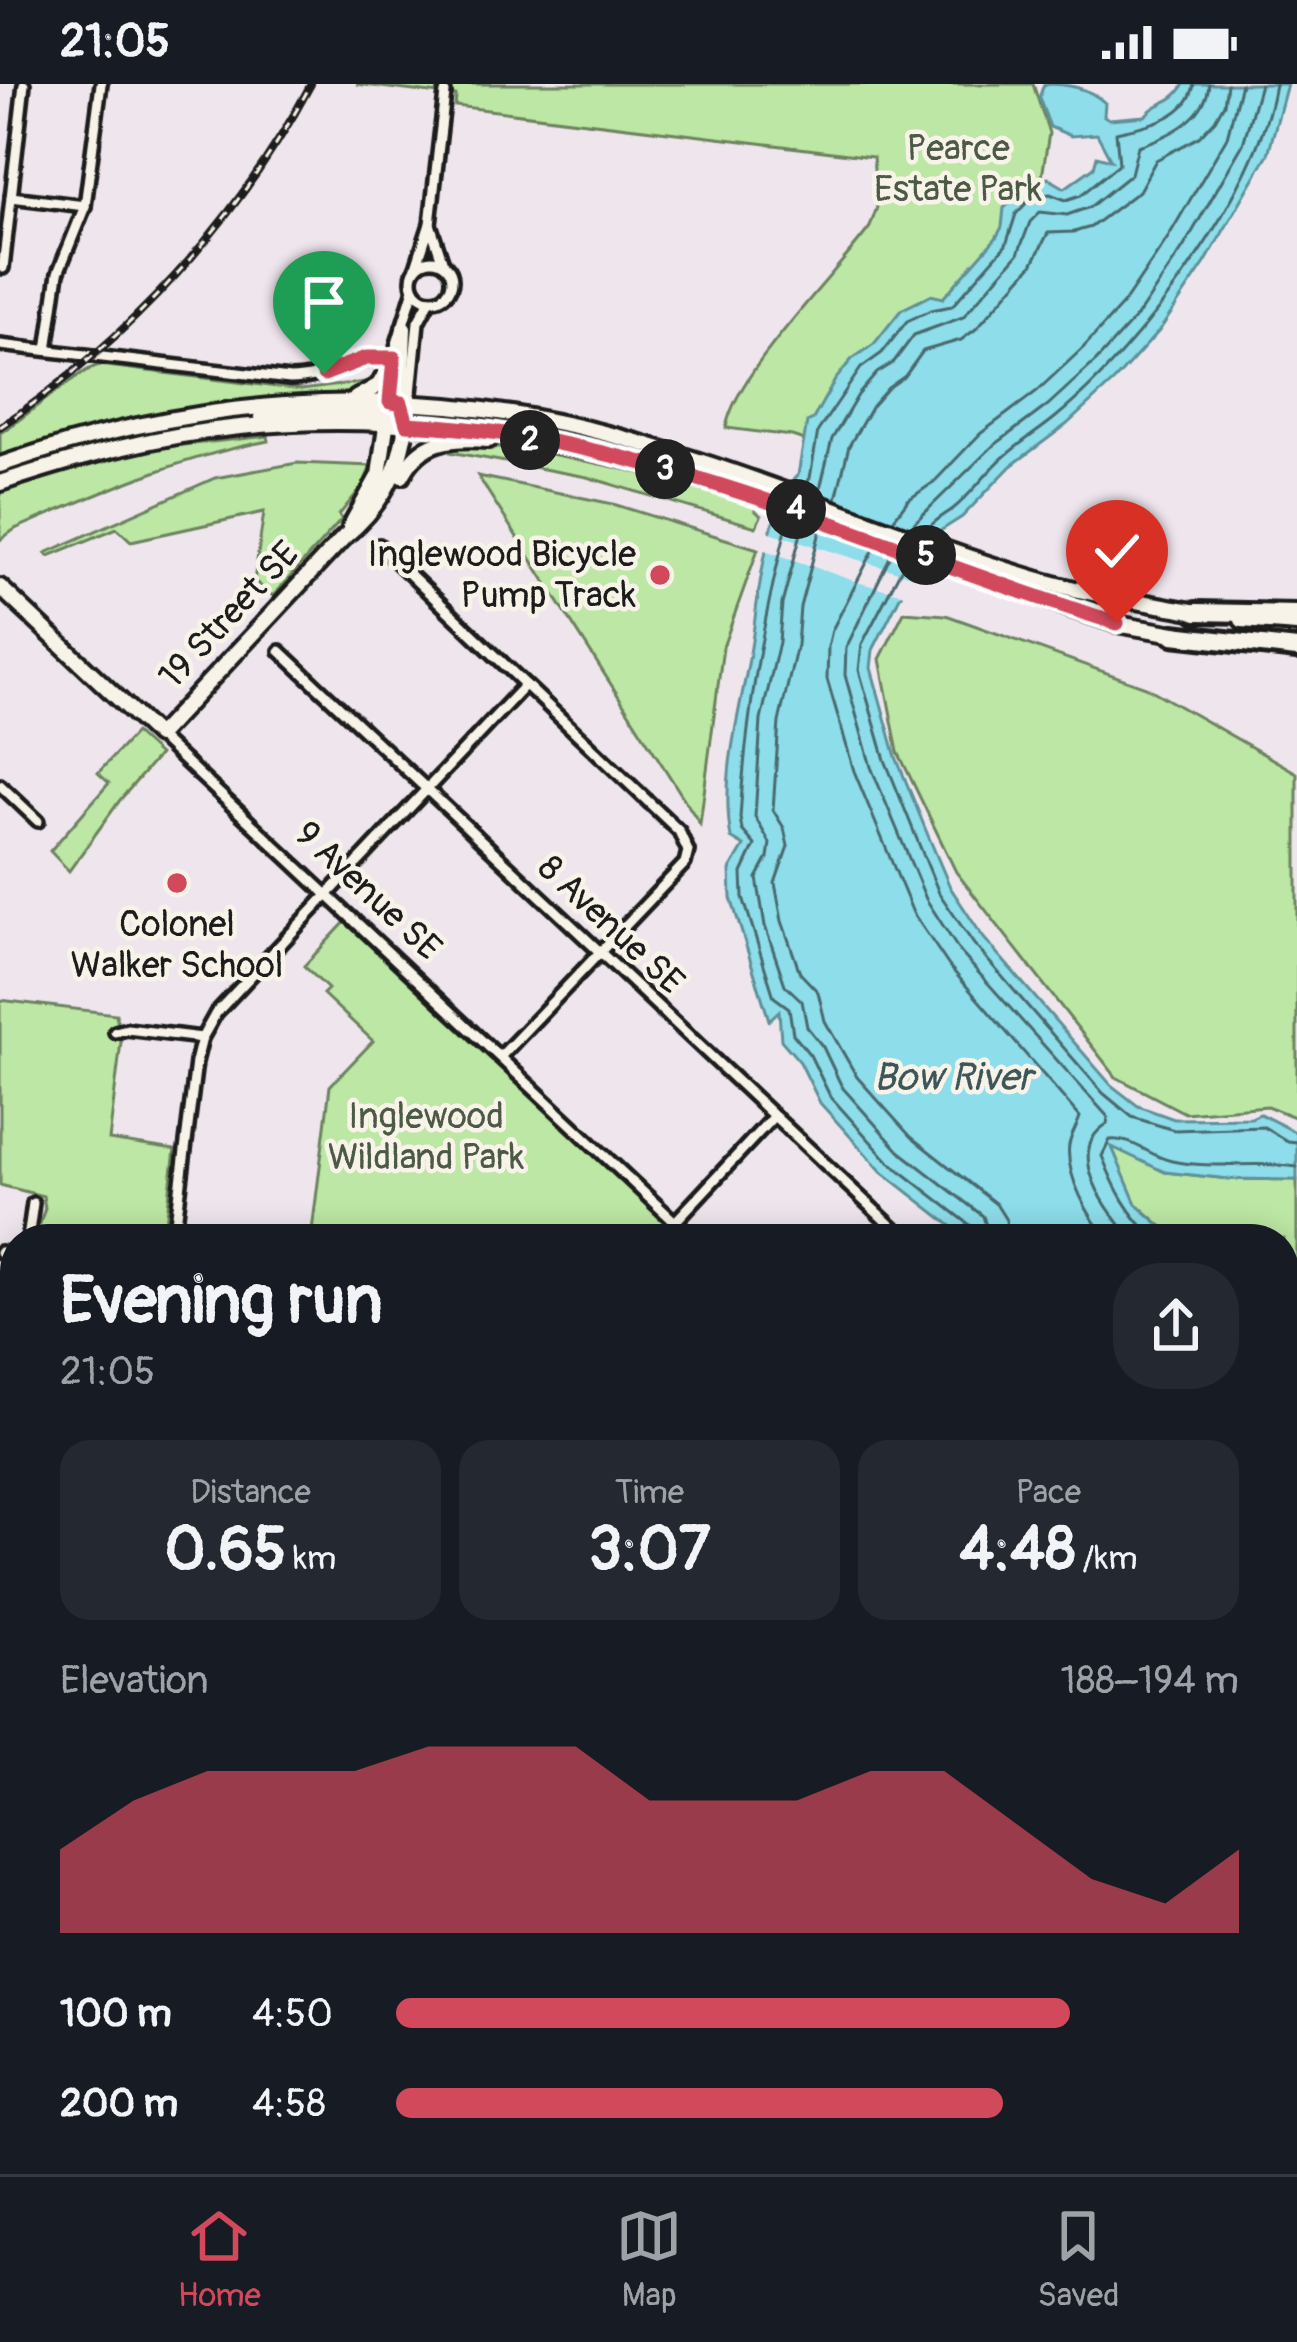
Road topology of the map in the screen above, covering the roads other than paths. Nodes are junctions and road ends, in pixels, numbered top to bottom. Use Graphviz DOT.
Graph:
graph roads {
  1 [pos="24,84"];
  2 [pos="101,84"];
  3 [pos="445,92"];
  4 [pos="11,196"];
  5 [pos="86,206"];
  6 [pos="430,224"];
  7 [pos="443,263"];
  8 [pos="416,267"];
  9 [pos="2,268"];
  10 [pos="414,289"];
  11 [pos="430,300"];
  12 [pos="404,328"];
  13 [pos="0,345"];
  14 [pos="47,350"];
  15 [pos="394,358"];
  16 [pos="352,400"];
  17 [pos="396,408"];
  18 [pos="407,424"];
  19 [pos="560,446"];
  20 [pos="0,465"];
  21 [pos="0,484"];
  22 [pos="766,492"];
  23 [pos="369,516"];
  24 [pos="344,537"];
  25 [pos="379,545"];
  26 [pos="939,552"];
  27 [pos="0,587"];
  28 [pos="1196,612"];
  29 [pos="1297,614"];
  30 [pos="1297,624"];
  31 [pos="1173,635"];
  32 [pos="1297,646"];
  33 [pos="280,651"];
  34 [pos="525,685"];
  35 [pos="158,736"];
  36 [pos="0,785"];
  37 [pos="427,790"];
  38 [pos="38,821"];
  39 [pos="328,894"];
  40 [pos="600,952"];
  41 [pos="115,1032"];
  42 [pos="202,1038"];
  43 [pos="500,1057"];
  44 [pos="773,1117"];
  45 [pos="34,1203"];
  46 [pos="675,1222"];
  47 [pos="30,1224"];
  48 [pos="176,1224"];
  49 [pos="889,1224"];
  1 -- 4 [label="street"];
  2 -- 5 [label="street"];
  3 -- 6 [label="street"];
  4 -- 5 [label="street"];
  4 -- 9 [label="street"];
  5 -- 14 [label="street"];
  6 -- 7 [label="street"];
  6 -- 8 [label="street"];
  7 -- 8 [label="street"];
  7 -- 11 [label="street"];
  8 -- 10 [label="street"];
  10 -- 11 [label="street"];
  10 -- 12 [label="street"];
  11 -- 17 [label="street"];
  12 -- 15 [label="street"];
  12 -- 17 [label="main road"];
  13 -- 14 [label="street"];
  14 -- 15 [label="street"];
  15 -- 16 [label="main road"];
  15 -- 17 [label="street"];
  16 -- 17 [label="main road"];
  16 -- 20 [label="main road"];
  17 -- 18 [label="main road, 19 Street SE"];
  17 -- 21 [label="main road"];
  17 -- 22 [label="main road"];
  17 -- 24 [label="main road, 19 Street SE"];
  18 -- 19 [label="main road"];
  18 -- 23 [label="main road, 19 Street SE"];
  19 -- 22 [label="main road"];
  19 -- 23 [label="main road"];
  22 -- 26 [label="main road"];
  23 -- 24 [label="main road, 19 Street SE"];
  24 -- 35 [label="main road, 19 Street SE"];
  25 -- 34 [label="street"];
  26 -- 28 [label="main road"];
  26 -- 31 [label="main road"];
  27 -- 35 [label="main road, 9 Avenue SE"];
  28 -- 29 [label="highway"];
  28 -- 30 [label="main road"];
  31 -- 32 [label="highway"];
  33 -- 37 [label="street, 8 Avenue SE"];
  34 -- 37 [label="street"];
  34 -- 40 [label="street"];
  35 -- 39 [label="street, 9 Avenue SE"];
  36 -- 38 [label="street"];
  37 -- 39 [label="street"];
  37 -- 40 [label="street, 8 Avenue SE"];
  39 -- 42 [label="street"];
  39 -- 43 [label="street, 9 Avenue SE"];
  40 -- 43 [label="street"];
  40 -- 44 [label="street, 8 Avenue SE"];
  41 -- 42 [label="street"];
  42 -- 48 [label="street"];
  43 -- 46 [label="street, 9 Avenue SE"];
  44 -- 46 [label="street"];
  44 -- 49 [label="street, 8 Avenue SE"];
  45 -- 47 [label="street"];
}
